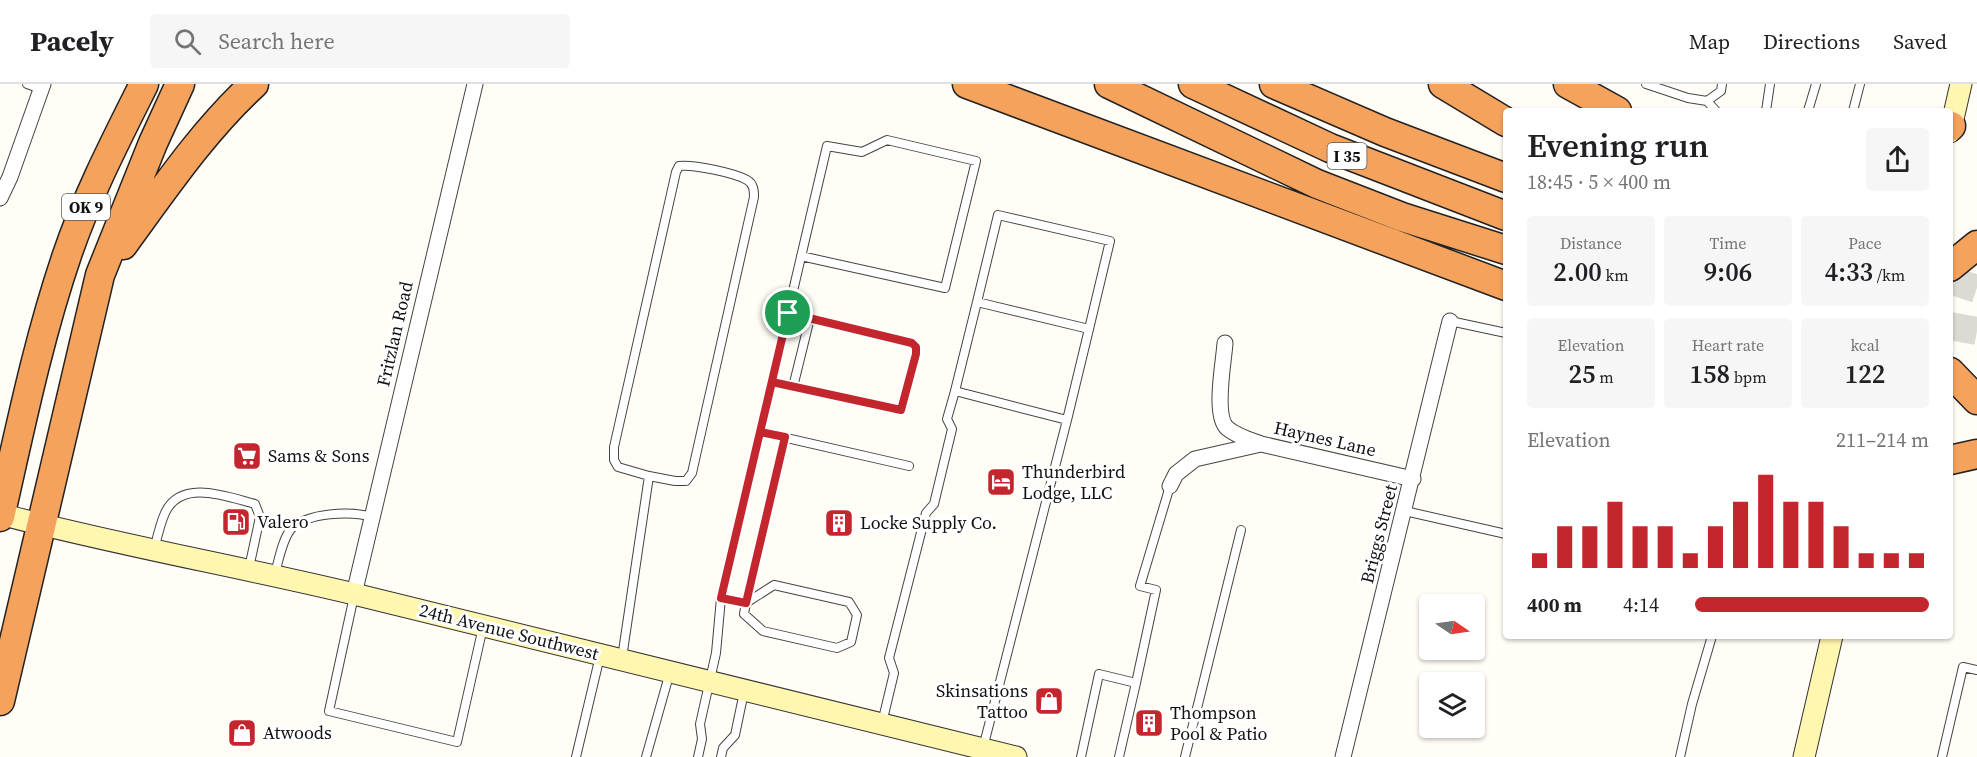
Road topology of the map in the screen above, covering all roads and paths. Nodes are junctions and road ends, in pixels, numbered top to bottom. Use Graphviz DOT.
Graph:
graph roads {
  1 [pos="144,84"];
  2 [pos="180,84"];
  3 [pos="254,84"];
  4 [pos="475,84"];
  5 [pos="967,84"];
  6 [pos="1109,84"];
  7 [pos="1193,84"];
  8 [pos="1274,84"];
  9 [pos="1443,84"];
  10 [pos="1568,84"];
  11 [pos="1646,84"];
  12 [pos="1722,84"];
  13 [pos="1770,84"];
  14 [pos="1816,84"];
  15 [pos="1860,84"];
  16 [pos="1961,84"];
  17 [pos="37,86"];
  18 [pos="1707,101"];
  19 [pos="1612,108"];
  20 [pos="1713,108"];
  21 [pos="1766,108"];
  22 [pos="1809,108"];
  23 [pos="1854,108"];
  24 [pos="1953,116"];
  25 [pos="1503,120"];
  26 [pos="1503,177"];
  27 [pos="0,198"];
  28 [pos="1503,215"];
  29 [pos="1977,245"];
  30 [pos="1503,249"];
  31 [pos="801,256"];
  32 [pos="1953,265"];
  33 [pos="100,275"];
  34 [pos="1503,285"];
  35 [pos="977,302"];
  36 [pos="788,313"];
  37 [pos="810,318"];
  38 [pos="1450,321"];
  39 [pos="1089,329"];
  40 [pos="1503,332"];
  41 [pos="1225,343"];
  42 [pos="1953,375"];
  43 [pos="772,382"];
  44 [pos="793,387"];
  45 [pos="955,391"];
  46 [pos="1977,400"];
  47 [pos="1067,420"];
  48 [pos="760,432"];
  49 [pos="785,437"];
  50 [pos="1261,444"];
  51 [pos="1977,454"];
  52 [pos="1953,459"];
  53 [pos="909,466"];
  54 [pos="649,476"];
  55 [pos="1413,479"];
  56 [pos="1170,486"];
  57 [pos="1405,512"];
  58 [pos="0,515"];
  59 [pos="372,517"];
  60 [pos="43,526"];
  61 [pos="1240,531"];
  62 [pos="1503,533"];
  63 [pos="153,551"];
  64 [pos="248,569"];
  65 [pos="275,575"];
  66 [pos="354,594"];
  67 [pos="721,598"];
  68 [pos="746,603"];
  69 [pos="483,625"];
  70 [pos="1712,639"];
  71 [pos="1831,639"];
  72 [pos="600,654"];
  73 [pos="622,660"];
  74 [pos="1977,670"];
  75 [pos="670,672"];
  76 [pos="710,682"];
  77 [pos="1136,683"];
  78 [pos="744,690"];
  79 [pos="0,701"];
  80 [pos="881,724"];
  81 [pos="973,751"];
  82 [pos="576,757"];
  83 [pos="646,757"];
  84 [pos="698,757"];
  85 [pos="721,757"];
  86 [pos="1016,757"];
  87 [pos="1081,757"];
  88 [pos="1119,757"];
  89 [pos="1185,757"];
  90 [pos="1343,757"];
  91 [pos="1680,757"];
  92 [pos="1804,757"];
  93 [pos="1942,757"];
  1 -- 58 [label="highway, OK 9"];
  2 -- 33 [label="highway, OK 9"];
  3 -- 33 [label="highway"];
  4 -- 59 [label="street, Fritzlan Road"];
  5 -- 34 [label="highway"];
  6 -- 30 [label="highway"];
  7 -- 28 [label="highway, I 35"];
  8 -- 26 [label="highway, I 35"];
  9 -- 25 [label="highway"];
  10 -- 19 [label="highway"];
  11 -- 18 [label="lane"];
  12 -- 18 [label="lane"];
  13 -- 21 [label="lane"];
  14 -- 22 [label="lane"];
  15 -- 23 [label="lane"];
  16 -- 24 [label="main road"];
  17 -- 27 [label="street"];
  18 -- 20 [label="lane"];
  29 -- 32 [label="highway"];
  31 -- 31 [label="lane"];
  31 -- 36 [label="lane"];
  33 -- 60 [label="highway, OK 9"];
  35 -- 39 [label="lane"];
  35 -- 39 [label="lane"];
  35 -- 45 [label="lane"];
  36 -- 37 [label="lane"];
  36 -- 43 [label="lane"];
  37 -- 44 [label="lane"];
  37 -- 44 [label="lane"];
  38 -- 40 [label="lane"];
  38 -- 55 [label="street, Briggs Street"];
  39 -- 47 [label="lane"];
  41 -- 50 [label="street"];
  42 -- 46 [label="highway"];
  43 -- 44 [label="lane"];
  43 -- 48 [label="lane"];
  45 -- 47 [label="lane"];
  45 -- 80 [label="lane"];
  47 -- 81 [label="lane"];
  48 -- 49 [label="lane"];
  48 -- 67 [label="lane"];
  49 -- 53 [label="lane"];
  49 -- 68 [label="lane"];
  50 -- 55 [label="street, Haynes Lane"];
  50 -- 56 [label="street, Haynes Lane"];
  51 -- 52 [label="highway"];
  54 -- 54 [label="lane"];
  54 -- 73 [label="lane"];
  55 -- 57 [label="street, Briggs Street"];
  56 -- 77 [label="lane"];
  57 -- 62 [label="lane"];
  57 -- 90 [label="street, Briggs Street"];
  58 -- 60 [label="main road, 24th Avenue Southwest"];
  59 -- 65 [label="lane"];
  59 -- 66 [label="street, Fritzlan Road"];
  60 -- 63 [label="main road, 24th Avenue Southwest"];
  60 -- 79 [label="highway, OK 9"];
  61 -- 89 [label="lane"];
  63 -- 64 [label="main road, 24th Avenue Southwest"];
  63 -- 64 [label="lane"];
  64 -- 65 [label="main road, 24th Avenue Southwest"];
  65 -- 66 [label="main road, 24th Avenue Southwest"];
  66 -- 69 [label="main road, 24th Avenue Southwest"];
  66 -- 69 [label="lane"];
  67 -- 68 [label="lane"];
  67 -- 76 [label="lane"];
  68 -- 68 [label="lane"];
  69 -- 72 [label="main road, 24th Avenue Southwest"];
  70 -- 91 [label="lane"];
  71 -- 92 [label="main road"];
  72 -- 73 [label="main road, 24th Avenue Southwest"];
  72 -- 82 [label="lane"];
  73 -- 75 [label="main road, 24th Avenue Southwest"];
  74 -- 93 [label="lane"];
  75 -- 76 [label="main road, 24th Avenue Southwest"];
  75 -- 83 [label="lane"];
  76 -- 78 [label="main road, 24th Avenue Southwest"];
  76 -- 84 [label="lane"];
  77 -- 87 [label="lane"];
  77 -- 88 [label="lane"];
  78 -- 80 [label="main road, 24th Avenue Southwest"];
  78 -- 85 [label="lane"];
  80 -- 81 [label="main road, 24th Avenue Southwest"];
  81 -- 86 [label="main road, 24th Avenue Southwest"];
}
